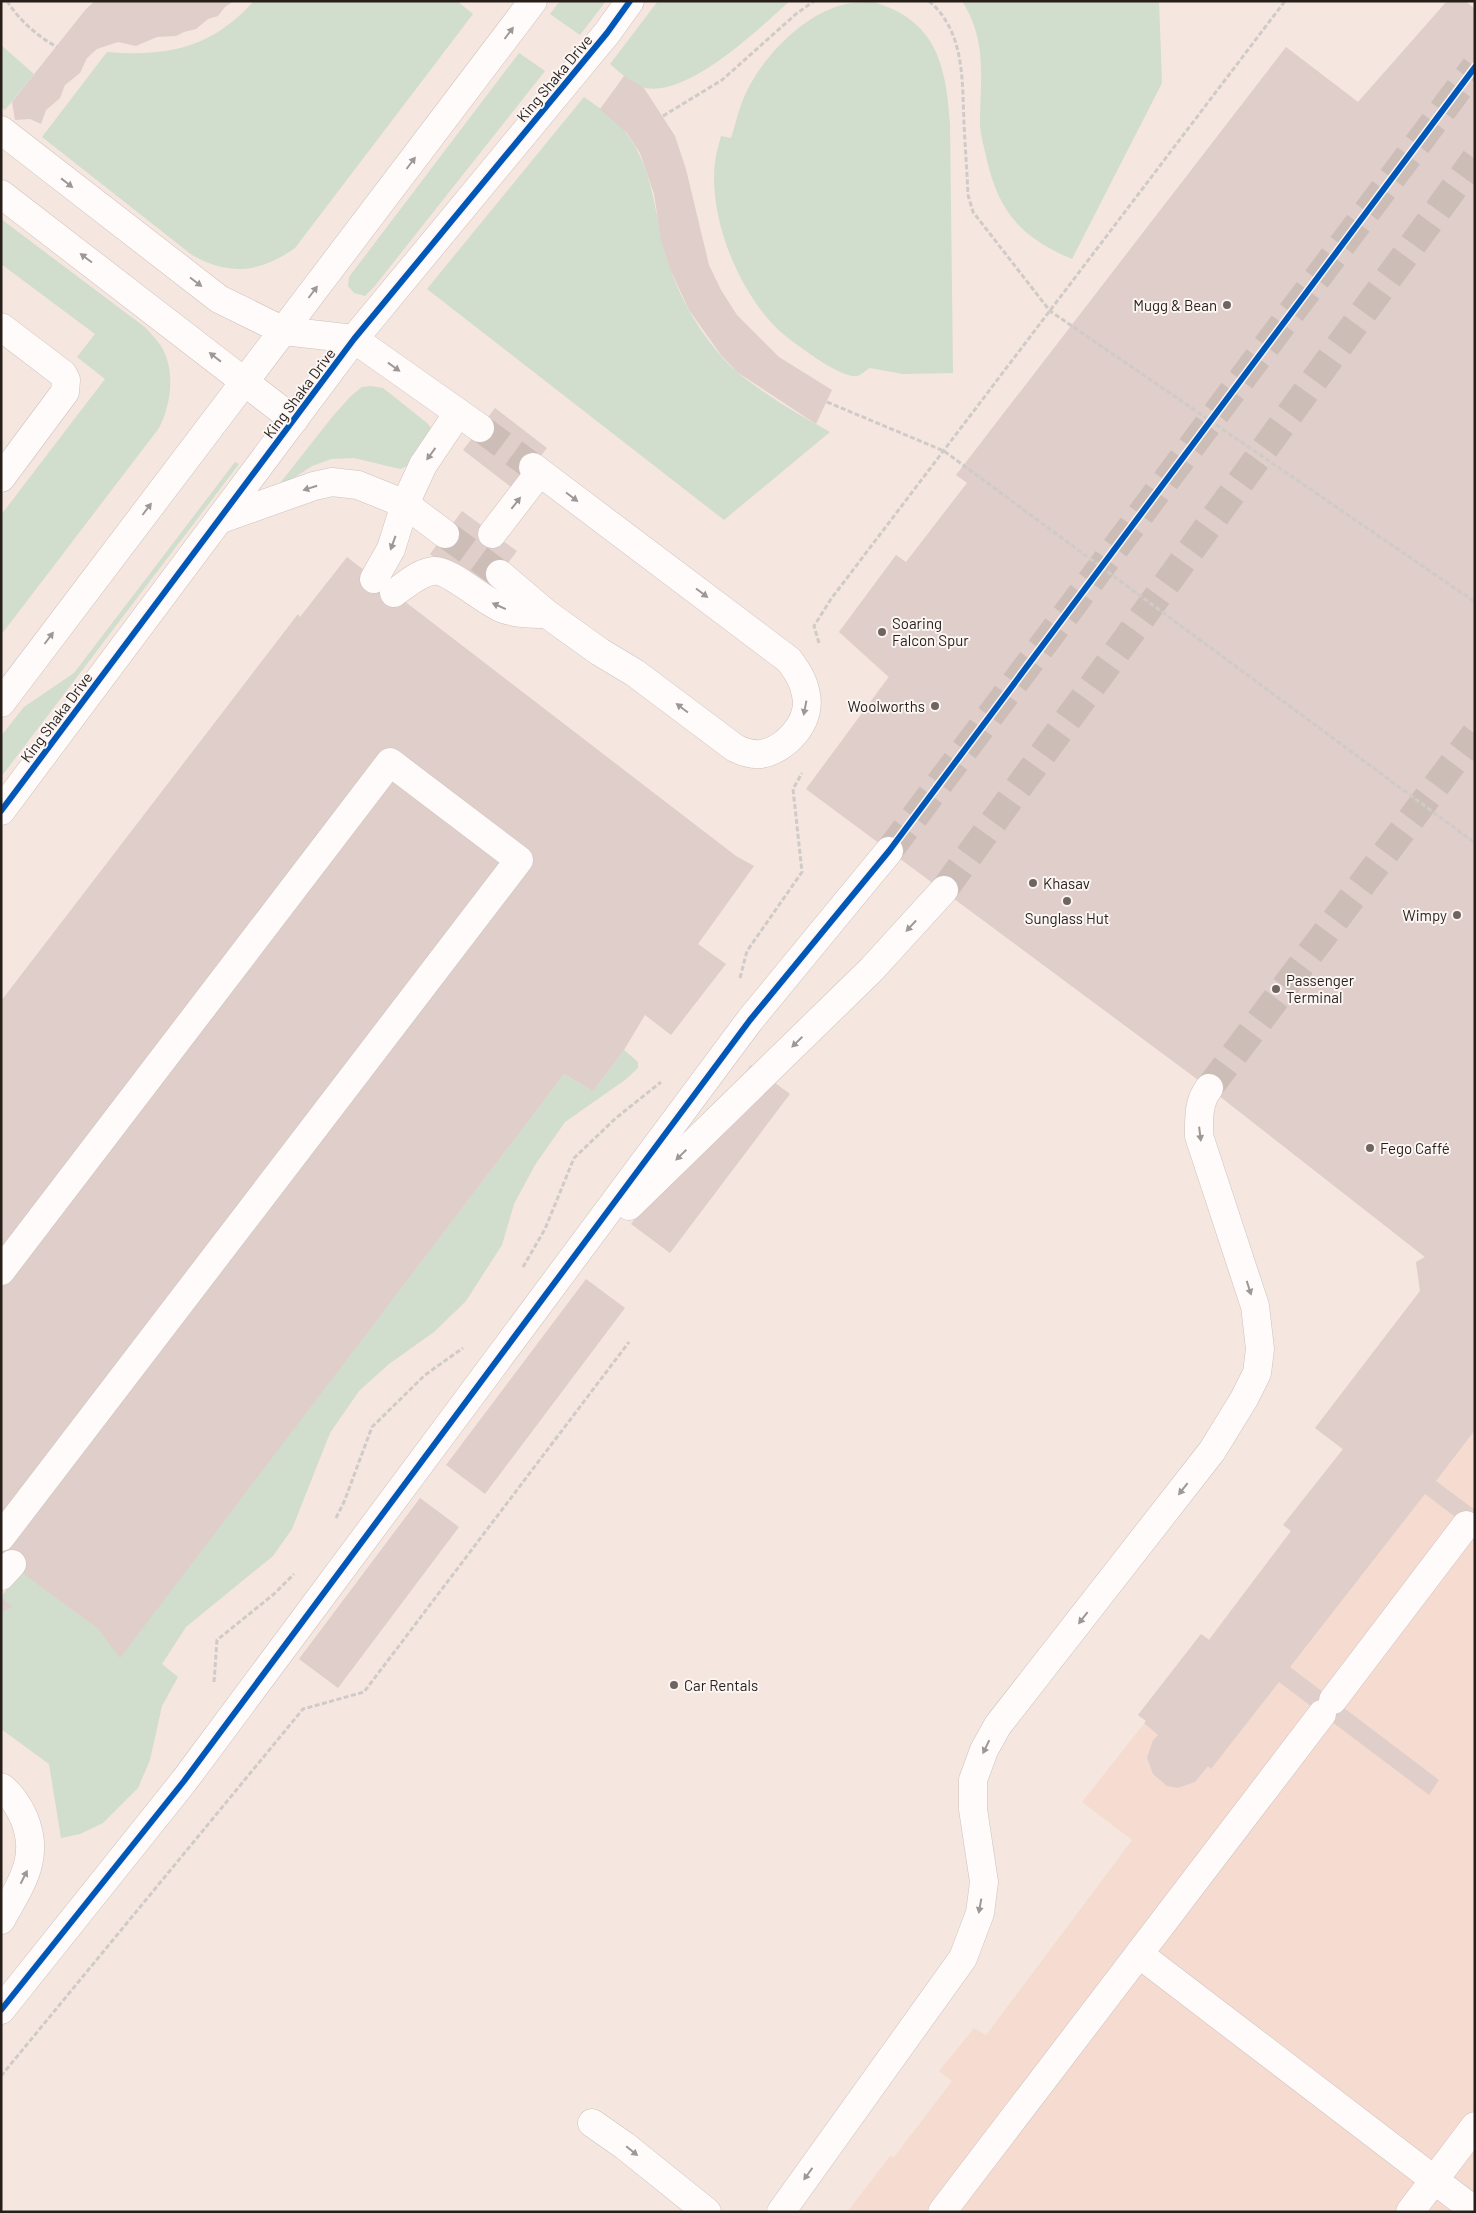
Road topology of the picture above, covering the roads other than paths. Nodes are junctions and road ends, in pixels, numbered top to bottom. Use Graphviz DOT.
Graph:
graph roads {
  1 [pos="533,1"];
  2 [pos="630,1"];
  3 [pos="1,130"];
  4 [pos="1,194"];
  5 [pos="1,327"];
  6 [pos="284,331"];
  7 [pos="354,339"];
  8 [pos="244,380"];
  9 [pos="294,420"];
  10 [pos="1,478"];
  11 [pos="405,504"];
  12 [pos="221,519"];
  13 [pos="445,534"];
  14 [pos="492,534"];
  15 [pos="500,574"];
  16 [pos="547,614"];
  17 [pos="1,703"];
  18 [pos="1,811"];
  19 [pos="889,851"];
  20 [pos="944,890"];
  21 [pos="1209,1088"];
  22 [pos="567,1266"];
  23 [pos="1,1271"];
  24 [pos="1466,1525"];
  25 [pos="1,1537"];
  26 [pos="1,1787"];
  27 [pos="1,1920"];
  28 [pos="1139,1954"];
  29 [pos="1,2010"];
  30 [pos="592,2123"];
  31 [pos="1475,2126"];
  32 [pos="1434,2180"];
  33 [pos="1475,2211"];
  34 [pos="707,2212"];
  35 [pos="781,2212"];
  36 [pos="942,2212"];
  37 [pos="1410,2212"];
  6 -- 1 [label="street, one-way"];
  2 -- 7 [label="street, King Shaka Drive"];
  3 -- 6 [label="street, one-way"];
  8 -- 4 [label="street, one-way"];
  5 -- 10 [label="street"];
  6 -- 7 [label="street"];
  6 -- 8 [label="street"];
  7 -- 9 [label="street, King Shaka Drive"];
  7 -- 11 [label="street, one-way"];
  8 -- 9 [label="street"];
  17 -- 8 [label="street, one-way"];
  9 -- 12 [label="street, King Shaka Drive"];
  11 -- 12 [label="street, one-way"];
  11 -- 13 [label="street"];
  11 -- 16 [label="street"];
  12 -- 18 [label="street, King Shaka Drive"];
  14 -- 16 [label="street, one-way"];
  15 -- 16 [label="street"];
  19 -- 22 [label="street"];
  20 -- 22 [label="street, one-way"];
  21 -- 35 [label="street, one-way"];
  22 -- 29 [label="street"];
  23 -- 25 [label="street"];
  24 -- 28 [label="street"];
  27 -- 26 [label="street, one-way"];
  28 -- 32 [label="street"];
  28 -- 36 [label="street"];
  30 -- 34 [label="street, one-way"];
  31 -- 32 [label="street"];
  32 -- 33 [label="street"];
  32 -- 37 [label="street"];
}
